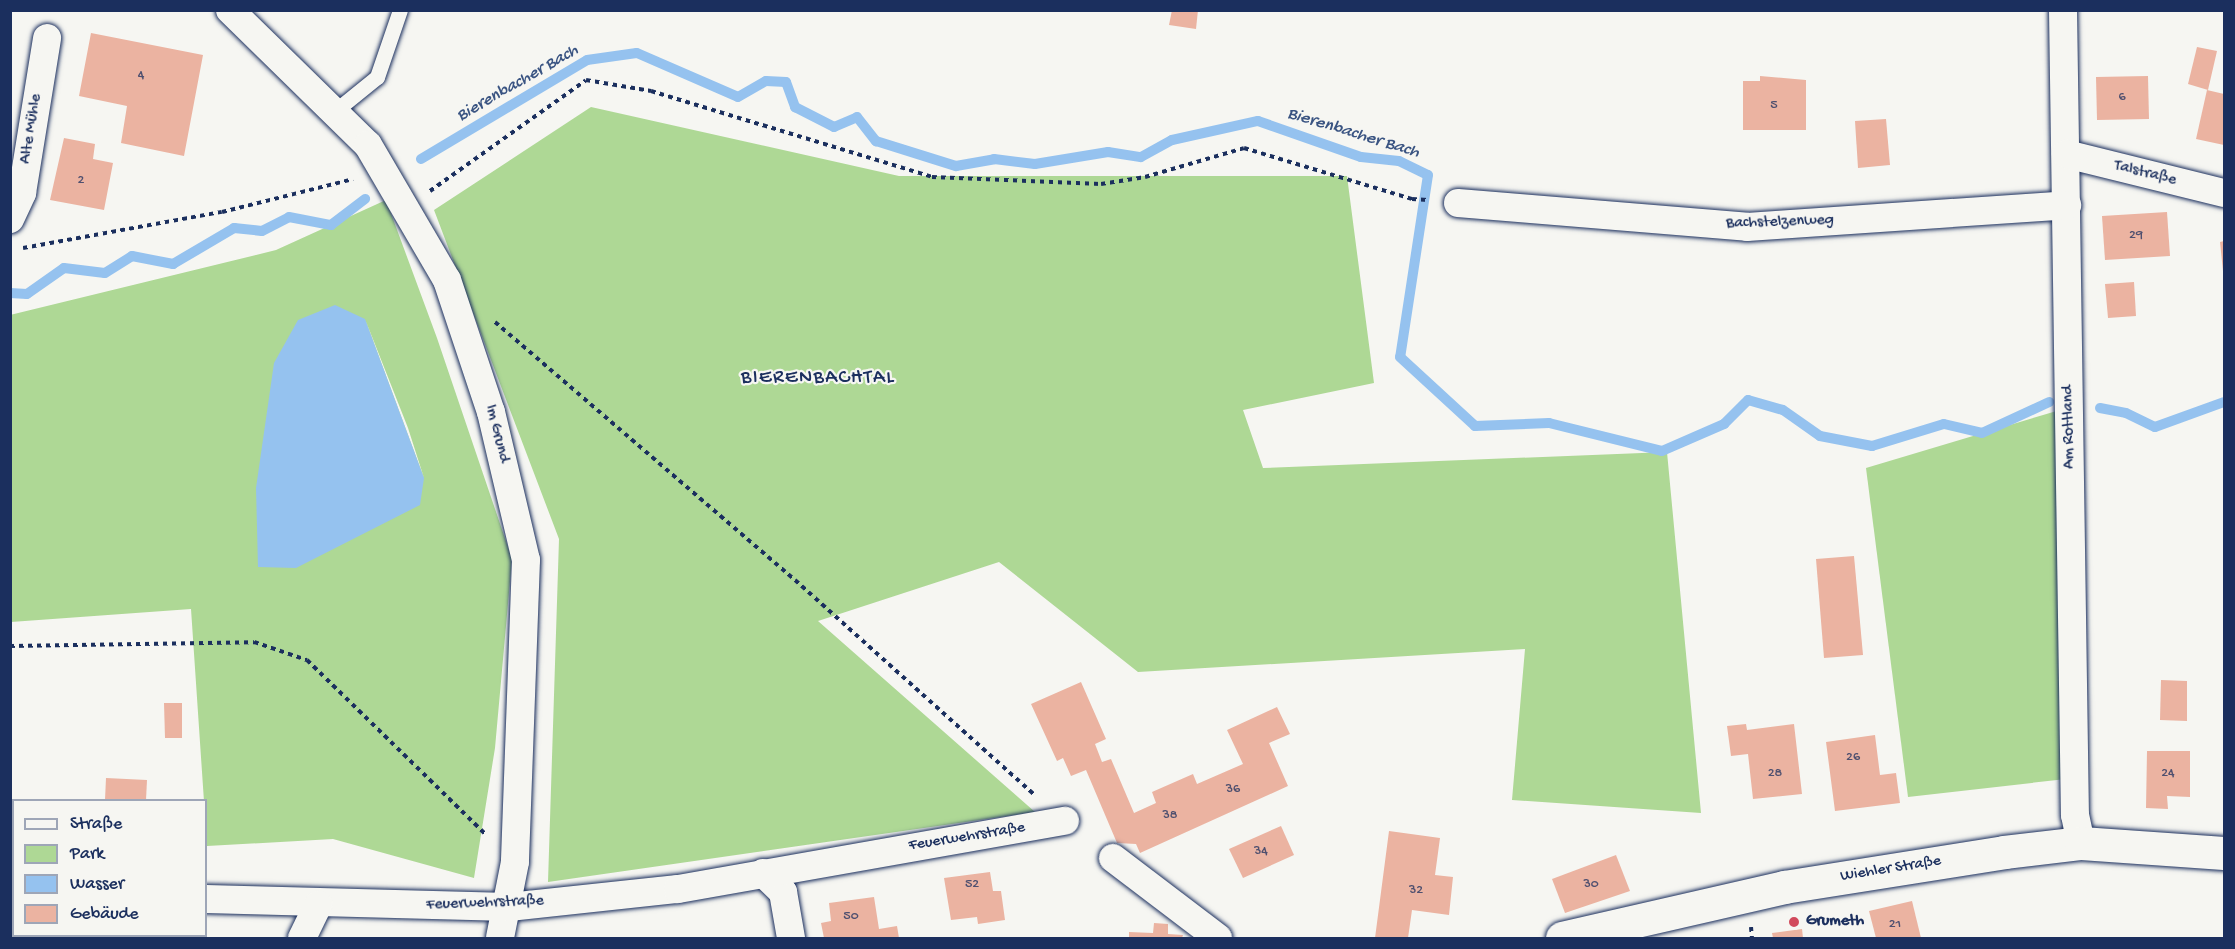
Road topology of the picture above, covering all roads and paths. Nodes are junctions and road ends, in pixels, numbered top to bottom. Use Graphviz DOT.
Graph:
graph roads {
  1 [pos="230,10"];
  2 [pos="400,10"];
  3 [pos="2063,10"];
  4 [pos="47,38"];
  5 [pos="335,111"];
  6 [pos="2066,154"];
  7 [pos="380,165"];
  8 [pos="2224,193"];
  9 [pos="1412,199"];
  10 [pos="1458,203"];
  11 [pos="2067,205"];
  12 [pos="407,208"];
  13 [pos="10,219"];
  14 [pos="21,249"];
  15 [pos="491,319"];
  16 [pos="10,646"];
  17 [pos="1065,821"];
  18 [pos="2082,843"];
  19 [pos="2224,853"];
  20 [pos="1113,858"];
  21 [pos="515,862"];
  22 [pos="763,873"];
  23 [pos="207,899"];
  24 [pos="318,905"];
  25 [pos="509,906"];
  26 [pos="302,939"];
  27 [pos="500,939"];
  28 [pos="791,939"];
  29 [pos="1218,939"];
  30 [pos="1562,939"];
  1 -- 5 [label="street, Im Grund"];
  2 -- 5 [label="lane"];
  3 -- 6 [label="street, Am Rottland"];
  4 -- 13 [label="street, Alte Mühle"];
  5 -- 7 [label="street, Im Grund"];
  6 -- 8 [label="street, Talstraße"];
  6 -- 11 [label="street, Am Rottland"];
  7 -- 12 [label="street, Im Grund"];
  7 -- 14 [label="path"];
  9 -- 12 [label="path"];
  10 -- 11 [label="street, Bachstelzenweg"];
  11 -- 18 [label="street, Am Rottland"];
  12 -- 21 [label="street, Im Grund"];
  15 -- 17 [label="path"];
  16 -- 21 [label="path"];
  17 -- 22 [label="street, Feuerwehrstraße"];
  18 -- 19 [label="main road, Wiehler Straße"];
  18 -- 30 [label="main road, Wiehler Straße"];
  20 -- 29 [label="street"];
  21 -- 25 [label="street, Im Grund"];
  22 -- 25 [label="street, Feuerwehrstraße"];
  22 -- 28 [label="street"];
  23 -- 24 [label="street, Feuerwehrstraße"];
  24 -- 25 [label="street, Feuerwehrstraße"];
  24 -- 26 [label="street"];
  25 -- 27 [label="street, Im Grund"];
}
